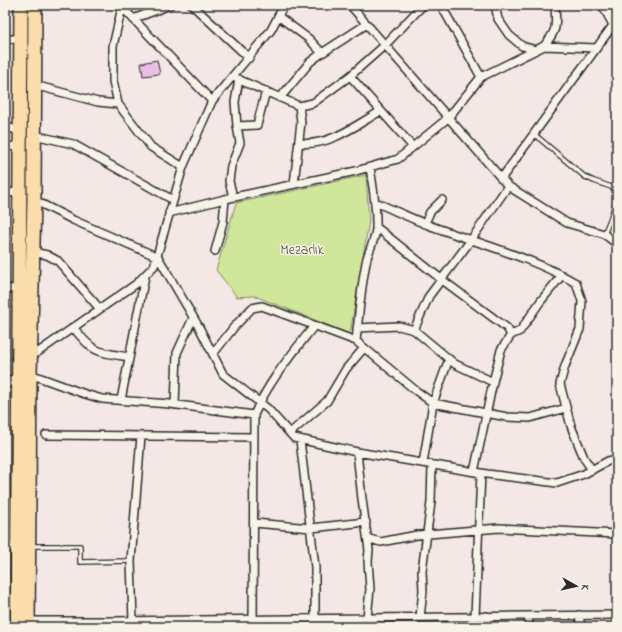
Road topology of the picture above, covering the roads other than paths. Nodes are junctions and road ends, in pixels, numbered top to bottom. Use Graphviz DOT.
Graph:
graph roads {
  1 [pos="21,5"];
  2 [pos="35,5"];
  3 [pos="170,5"];
  4 [pos="192,5"];
  5 [pos="284,5"];
  6 [pos="350,5"];
  7 [pos="423,5"];
  8 [pos="441,5"];
  9 [pos="495,5"];
  10 [pos="555,5"];
  11 [pos="604,5"];
  12 [pos="614,5"];
  13 [pos="121,6"];
  14 [pos="617,10"];
  15 [pos="278,16"];
  16 [pos="133,19"];
  17 [pos="367,24"];
  18 [pos="616,27"];
  19 [pos="22,38"];
  20 [pos="5,39"];
  21 [pos="385,45"];
  22 [pos="544,46"];
  23 [pos="596,48"];
  24 [pos="536,50"];
  25 [pos="322,53"];
  26 [pos="249,58"];
  27 [pos="350,76"];
  28 [pos="481,77"];
  29 [pos="236,78"];
  30 [pos="34,85"];
  31 [pos="266,91"];
  32 [pos="280,98"];
  33 [pos="212,101"];
  34 [pos="118,104"];
  35 [pos="299,106"];
  36 [pos="381,111"];
  37 [pos="448,118"];
  38 [pos="5,126"];
  39 [pos="237,126"];
  40 [pos="21,132"];
  41 [pos="534,134"];
  42 [pos="34,135"];
  43 [pos="299,143"];
  44 [pos="5,146"];
  45 [pos="20,147"];
  46 [pos="413,147"];
  47 [pos="183,166"];
  48 [pos="370,167"];
  49 [pos="501,179"];
  50 [pos="294,184"];
  51 [pos="508,186"];
  52 [pos="617,189"];
  53 [pos="20,192"];
  54 [pos="5,193"];
  55 [pos="233,197"];
  56 [pos="617,198"];
  57 [pos="225,199"];
  58 [pos="34,200"];
  59 [pos="173,200"];
  60 [pos="442,200"];
  61 [pos="375,202"];
  62 [pos="169,213"];
  63 [pos="425,224"];
  64 [pos="376,227"];
  65 [pos="604,234"];
  66 [pos="471,240"];
  67 [pos="617,244"];
  68 [pos="215,251"];
  69 [pos="33,252"];
  70 [pos="158,256"];
  71 [pos="562,275"];
  72 [pos="145,276"];
  73 [pos="441,279"];
  74 [pos="5,288"];
  75 [pos="20,290"];
  76 [pos="100,309"];
  77 [pos="193,318"];
  78 [pos="314,326"];
  79 [pos="73,327"];
  80 [pos="357,328"];
  81 [pos="414,330"];
  82 [pos="511,334"];
  83 [pos="356,341"];
  84 [pos="364,348"];
  85 [pos="213,354"];
  86 [pos="30,357"];
  87 [pos="129,357"];
  88 [pos="449,359"];
  89 [pos="24,376"];
  90 [pos="493,382"];
  91 [pos="5,383"];
  92 [pos="121,400"];
  93 [pos="259,402"];
  94 [pos="433,402"];
  95 [pos="175,405"];
  96 [pos="566,408"];
  97 [pos="486,413"];
  98 [pos="254,415"];
  99 [pos="290,433"];
  100 [pos="46,435"];
  101 [pos="141,436"];
  102 [pos="254,437"];
  103 [pos="300,440"];
  104 [pos="357,452"];
  105 [pos="617,459"];
  106 [pos="423,463"];
  107 [pos="432,465"];
  108 [pos="592,470"];
  109 [pos="478,472"];
  110 [pos="366,522"];
  111 [pos="254,523"];
  112 [pos="311,528"];
  113 [pos="478,530"];
  114 [pos="426,534"];
  115 [pos="617,534"];
  116 [pos="369,540"];
  117 [pos="17,547"];
  118 [pos="131,561"];
  119 [pos="578,615"];
  120 [pos="617,615"];
  121 [pos="486,616"];
  122 [pos="528,616"];
  123 [pos="420,617"];
  124 [pos="475,617"];
  125 [pos="366,618"];
  126 [pos="315,619"];
  127 [pos="132,621"];
  128 [pos="253,623"];
  129 [pos="114,624"];
  130 [pos="24,625"];
  131 [pos="315,627"];
  132 [pos="366,627"];
  133 [pos="487,627"];
  134 [pos="529,627"];
  135 [pos="581,627"];
  1 -- 19 [label="highway"];
  2 -- 30 [label="highway"];
  3 -- 16 [label="street"];
  4 -- 26 [label="street"];
  5 -- 15 [label="street"];
  6 -- 17 [label="street"];
  7 -- 21 [label="street"];
  8 -- 28 [label="street"];
  9 -- 24 [label="street"];
  10 -- 22 [label="street"];
  11 -- 18 [label="main road"];
  12 -- 14 [label="main road"];
  13 -- 16 [label="street"];
  13 -- 34 [label="street"];
  15 -- 25 [label="street"];
  15 -- 26 [label="street"];
  16 -- 33 [label="street"];
  17 -- 21 [label="street"];
  17 -- 25 [label="street"];
  18 -- 23 [label="street"];
  19 -- 20 [label="street"];
  19 -- 40 [label="highway"];
  21 -- 27 [label="street"];
  21 -- 37 [label="street"];
  22 -- 23 [label="street"];
  22 -- 24 [label="street"];
  23 -- 41 [label="street"];
  24 -- 28 [label="street"];
  25 -- 32 [label="street"];
  26 -- 29 [label="street"];
  27 -- 35 [label="street"];
  27 -- 36 [label="street"];
  28 -- 37 [label="street"];
  29 -- 31 [label="street"];
  29 -- 33 [label="street"];
  29 -- 39 [label="street"];
  30 -- 34 [label="street"];
  30 -- 42 [label="highway"];
  31 -- 32 [label="street"];
  31 -- 39 [label="street"];
  32 -- 35 [label="street"];
  33 -- 47 [label="street"];
  34 -- 47 [label="street"];
  35 -- 43 [label="street"];
  36 -- 43 [label="street"];
  36 -- 46 [label="street"];
  37 -- 46 [label="street"];
  37 -- 49 [label="street"];
  38 -- 40 [label="street"];
  39 -- 55 [label="street"];
  40 -- 45 [label="highway"];
  41 -- 49 [label="street"];
  41 -- 52 [label="lane"];
  42 -- 58 [label="highway"];
  42 -- 59 [label="street"];
  43 -- 50 [label="street"];
  44 -- 45 [label="street"];
  45 -- 53 [label="highway"];
  46 -- 48 [label="street"];
  47 -- 59 [label="street"];
  48 -- 50 [label="street"];
  48 -- 61 [label="street"];
  49 -- 51 [label="street"];
  50 -- 55 [label="street"];
  51 -- 65 [label="street"];
  51 -- 66 [label="street"];
  53 -- 54 [label="street"];
  53 -- 75 [label="highway"];
  55 -- 57 [label="street"];
  56 -- 65 [label="lane"];
  57 -- 62 [label="street"];
  57 -- 68 [label="street"];
  58 -- 69 [label="highway"];
  58 -- 70 [label="street"];
  59 -- 62 [label="street"];
  60 -- 63 [label="street"];
  61 -- 63 [label="street"];
  61 -- 64 [label="street"];
  62 -- 70 [label="street"];
  63 -- 66 [label="street"];
  64 -- 73 [label="street"];
  64 -- 80 [label="street"];
  65 -- 67 [label="street"];
  66 -- 71 [label="street"];
  66 -- 73 [label="street"];
  69 -- 76 [label="street"];
  69 -- 86 [label="highway"];
  70 -- 72 [label="street"];
  70 -- 77 [label="street"];
  71 -- 82 [label="street"];
  71 -- 96 [label="street"];
  72 -- 76 [label="street"];
  72 -- 87 [label="street"];
  73 -- 81 [label="street"];
  73 -- 82 [label="street"];
  74 -- 75 [label="street"];
  75 -- 89 [label="highway"];
  76 -- 79 [label="street"];
  77 -- 85 [label="street"];
  77 -- 95 [label="street"];
  78 -- 83 [label="street"];
  78 -- 85 [label="street"];
  78 -- 93 [label="street"];
  79 -- 86 [label="street"];
  79 -- 87 [label="street"];
  80 -- 81 [label="street"];
  80 -- 83 [label="street"];
  81 -- 88 [label="street"];
  82 -- 90 [label="street"];
  83 -- 84 [label="street"];
  84 -- 94 [label="street"];
  84 -- 99 [label="street"];
  85 -- 93 [label="street"];
  86 -- 89 [label="highway"];
  87 -- 92 [label="street"];
  88 -- 90 [label="street"];
  88 -- 94 [label="street"];
  89 -- 91 [label="main road"];
  89 -- 92 [label="street"];
  89 -- 117 [label="highway"];
  90 -- 97 [label="street"];
  92 -- 95 [label="street"];
  93 -- 98 [label="street"];
  93 -- 99 [label="street"];
  94 -- 97 [label="street"];
  94 -- 106 [label="street"];
  95 -- 98 [label="street"];
  96 -- 97 [label="street"];
  96 -- 108 [label="street"];
  97 -- 109 [label="street"];
  98 -- 102 [label="street"];
  99 -- 103 [label="street"];
  100 -- 101 [label="street"];
  101 -- 102 [label="street"];
  101 -- 118 [label="street"];
  102 -- 111 [label="street"];
  103 -- 104 [label="street"];
  103 -- 112 [label="street"];
  104 -- 106 [label="street"];
  104 -- 110 [label="street"];
  105 -- 108 [label="street"];
  106 -- 107 [label="street"];
  107 -- 109 [label="street"];
  107 -- 114 [label="street"];
  108 -- 109 [label="street"];
  109 -- 113 [label="street"];
  110 -- 112 [label="street"];
  110 -- 116 [label="street"];
  111 -- 112 [label="street"];
  111 -- 128 [label="street"];
  112 -- 126 [label="street"];
  113 -- 114 [label="street"];
  113 -- 115 [label="street"];
  113 -- 124 [label="street"];
  114 -- 116 [label="street"];
  114 -- 123 [label="street"];
  116 -- 125 [label="street"];
  117 -- 118 [label="lane"];
  117 -- 130 [label="highway"];
  118 -- 127 [label="street"];
  119 -- 120 [label="street"];
  119 -- 122 [label="street"];
  119 -- 135 [label="street"];
  121 -- 122 [label="street"];
  121 -- 124 [label="street"];
  121 -- 133 [label="street"];
  122 -- 134 [label="street"];
  123 -- 124 [label="street"];
  123 -- 125 [label="street"];
  125 -- 126 [label="street"];
  125 -- 132 [label="street"];
  126 -- 128 [label="street"];
  126 -- 131 [label="street"];
  127 -- 128 [label="street"];
  127 -- 129 [label="street"];
  129 -- 130 [label="street"];
}
